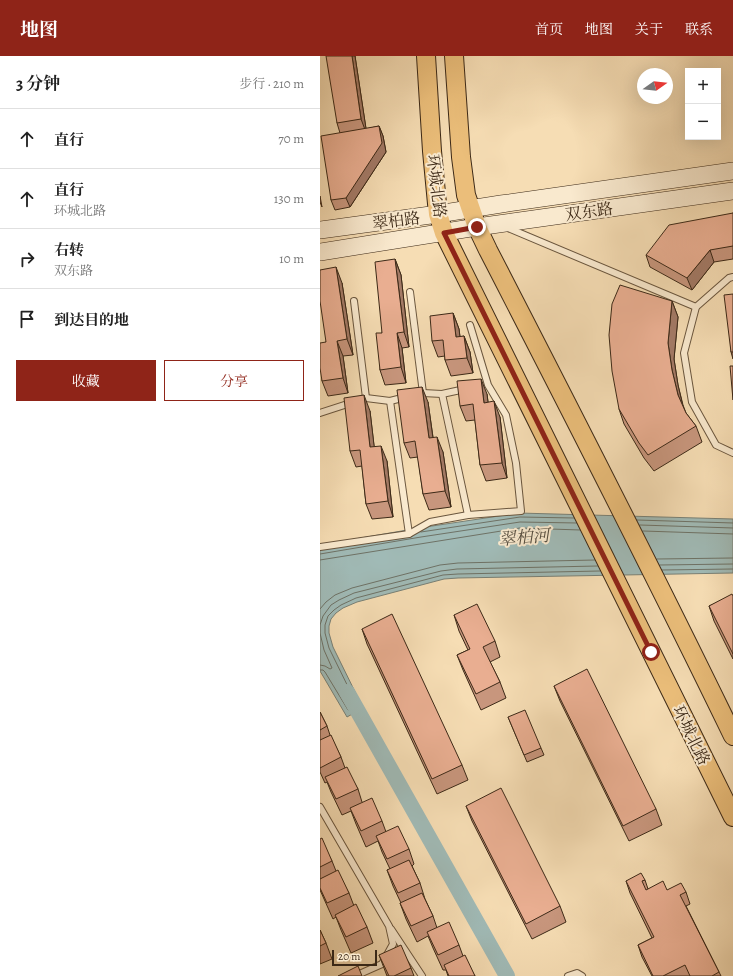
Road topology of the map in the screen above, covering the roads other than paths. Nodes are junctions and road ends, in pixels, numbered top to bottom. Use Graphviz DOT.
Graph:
graph roads {
  1 [pos="426,56"];
  2 [pos="454,56"];
  3 [pos="733,171"];
  4 [pos="733,191"];
  5 [pos="471,209"];
  6 [pos="438,214"];
  7 [pos="499,224"];
  8 [pos="477,227"];
  9 [pos="320,230"];
  10 [pos="444,233"];
  11 [pos="320,252"];
  12 [pos="733,277"];
  13 [pos="410,292"];
  14 [pos="354,301"];
  15 [pos="696,307"];
  16 [pos="470,326"];
  17 [pos="488,385"];
  18 [pos="480,386"];
  19 [pos="473,388"];
  20 [pos="423,393"];
  21 [pos="442,394"];
  22 [pos="366,398"];
  23 [pos="390,401"];
  24 [pos="320,413"];
  25 [pos="733,453"];
  26 [pos="468,515"];
  27 [pos="409,534"];
  28 [pos="320,547"];
  29 [pos="733,736"];
  30 [pos="320,807"];
  31 [pos="733,817"];
  32 [pos="389,926"];
  33 [pos="354,976"];
  34 [pos="422,976"];
  35 [pos="568,976"];
  36 [pos="582,976"];
  1 -- 6 [label="main road, 环城北路"];
  2 -- 5 [label="main road, 环城北路"];
  3 -- 5 [label="main road, 双东路"];
  4 -- 7 [label="main road, 双东路"];
  5 -- 6 [label="main road, 翠柏路"];
  5 -- 8 [label="main road, 环城北路"];
  6 -- 9 [label="main road, 翠柏路"];
  6 -- 10 [label="main road, 环城北路"];
  7 -- 8 [label="main road, 双东路"];
  7 -- 15 [label="lane"];
  8 -- 10 [label="main road, 双东路"];
  8 -- 29 [label="main road, 环城北路"];
  10 -- 11 [label="main road, 翠柏路"];
  10 -- 31 [label="main road, 环城北路"];
  12 -- 15 [label="lane"];
  13 -- 20 [label="lane"];
  14 -- 22 [label="lane"];
  15 -- 25 [label="lane"];
  16 -- 17 [label="lane"];
  17 -- 18 [label="lane"];
  17 -- 26 [label="lane"];
  19 -- 21 [label="lane"];
  20 -- 21 [label="lane"];
  20 -- 23 [label="lane"];
  21 -- 26 [label="lane"];
  22 -- 23 [label="lane"];
  22 -- 24 [label="lane"];
  23 -- 27 [label="lane"];
  26 -- 27 [label="lane"];
  27 -- 28 [label="lane"];
  30 -- 32 [label="lane"];
  32 -- 33 [label="lane"];
  32 -- 34 [label="lane"];
  35 -- 36 [label="lane"];
}
